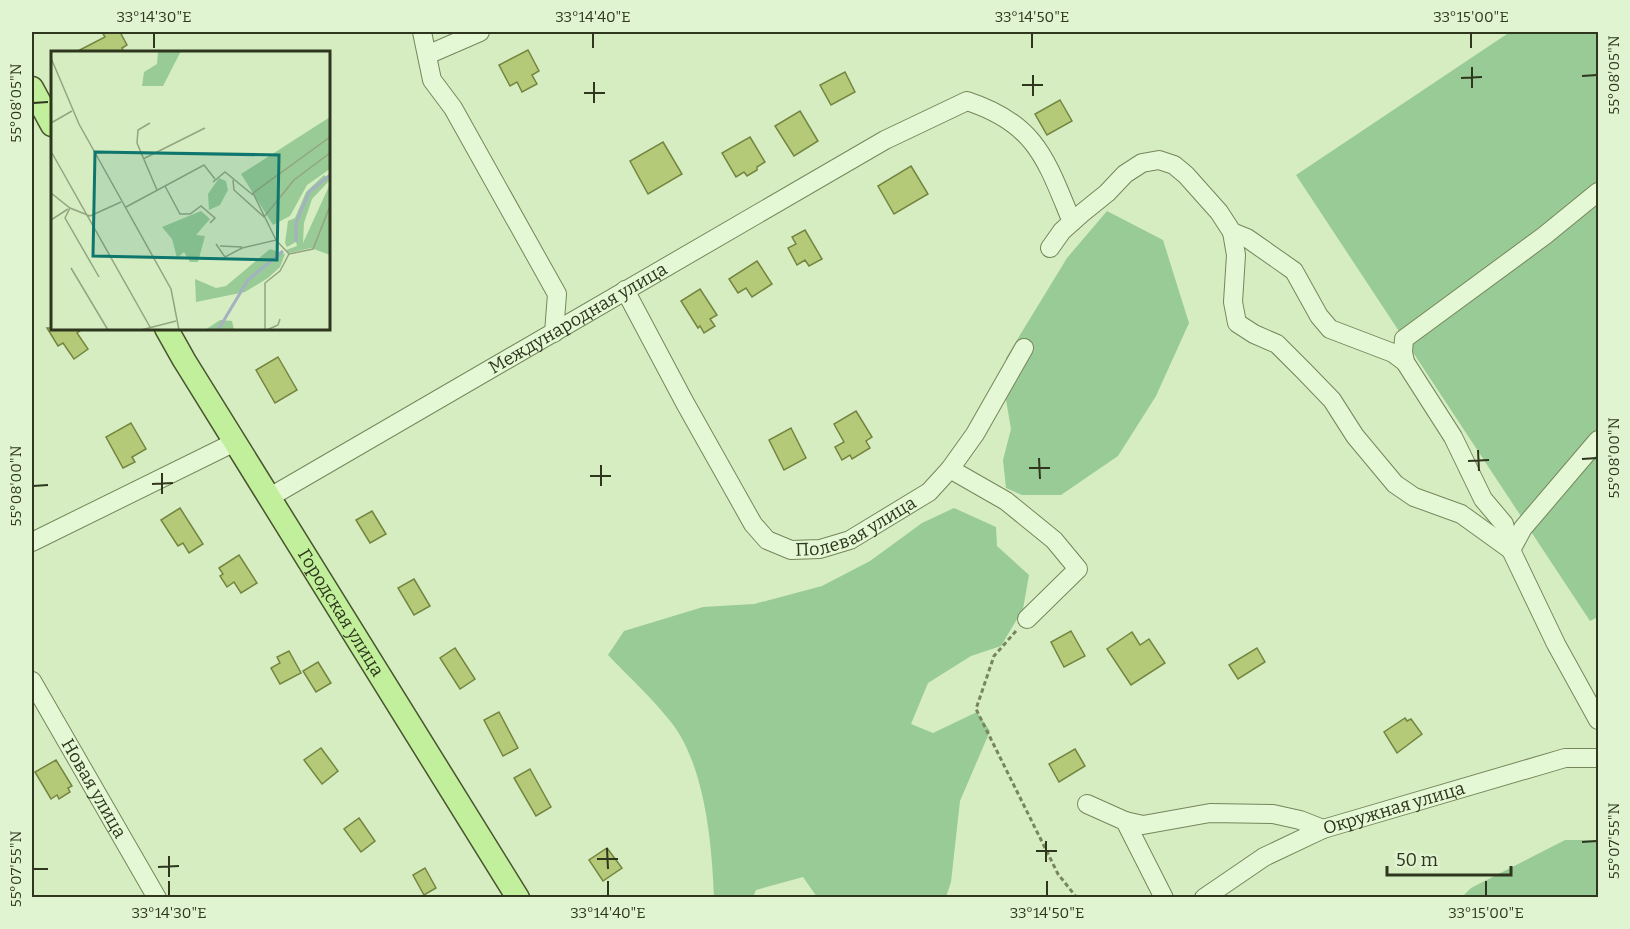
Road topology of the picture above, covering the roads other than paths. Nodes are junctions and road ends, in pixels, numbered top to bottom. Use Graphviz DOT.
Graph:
graph roads {
  1 [pos="422,32"];
  2 [pos="480,32"];
  3 [pos="427,55"];
  4 [pos="32,88"];
  5 [pos="51,123"];
  6 [pos="1599,192"];
  7 [pos="1072,222"];
  8 [pos="1232,232"];
  9 [pos="1050,248"];
  10 [pos="625,290"];
  11 [pos="167,330"];
  12 [pos="554,333"];
  13 [pos="1024,348"];
  14 [pos="1405,362"];
  15 [pos="1599,440"];
  16 [pos="235,441"];
  17 [pos="950,469"];
  18 [pos="270,497"];
  19 [pos="32,542"];
  20 [pos="1511,550"];
  21 [pos="1027,619"];
  22 [pos="32,681"];
  23 [pos="1599,720"];
  24 [pos="1599,758"];
  25 [pos="1087,804"];
  26 [pos="1125,821"];
  27 [pos="1323,829"];
  28 [pos="157,897"];
  29 [pos="518,897"];
  30 [pos="1164,897"];
  31 [pos="1204,897"];
  1 -- 3 [label="street"];
  2 -- 3 [label="street"];
  3 -- 12 [label="street"];
  4 -- 5 [label="main road"];
  6 -- 14 [label="street"];
  7 -- 8 [label="street"];
  7 -- 9 [label="street"];
  7 -- 10 [label="street, Международная улица"];
  8 -- 14 [label="street"];
  8 -- 20 [label="street"];
  10 -- 12 [label="street, Международная улица"];
  10 -- 17 [label="street, Полевая улица"];
  11 -- 16 [label="main road, Городская улица"];
  12 -- 18 [label="street, Международная улица"];
  13 -- 17 [label="street, Полевая улица"];
  14 -- 20 [label="street"];
  15 -- 20 [label="street"];
  16 -- 18 [label="main road, Городская улица"];
  16 -- 19 [label="street"];
  17 -- 21 [label="street"];
  18 -- 29 [label="main road, Городская улица"];
  20 -- 23 [label="street"];
  22 -- 28 [label="street, Новая улица"];
  24 -- 27 [label="street, Окружная улица"];
  25 -- 26 [label="street"];
  26 -- 27 [label="street"];
  26 -- 30 [label="street"];
  27 -- 31 [label="street, Окружная улица"];
}
